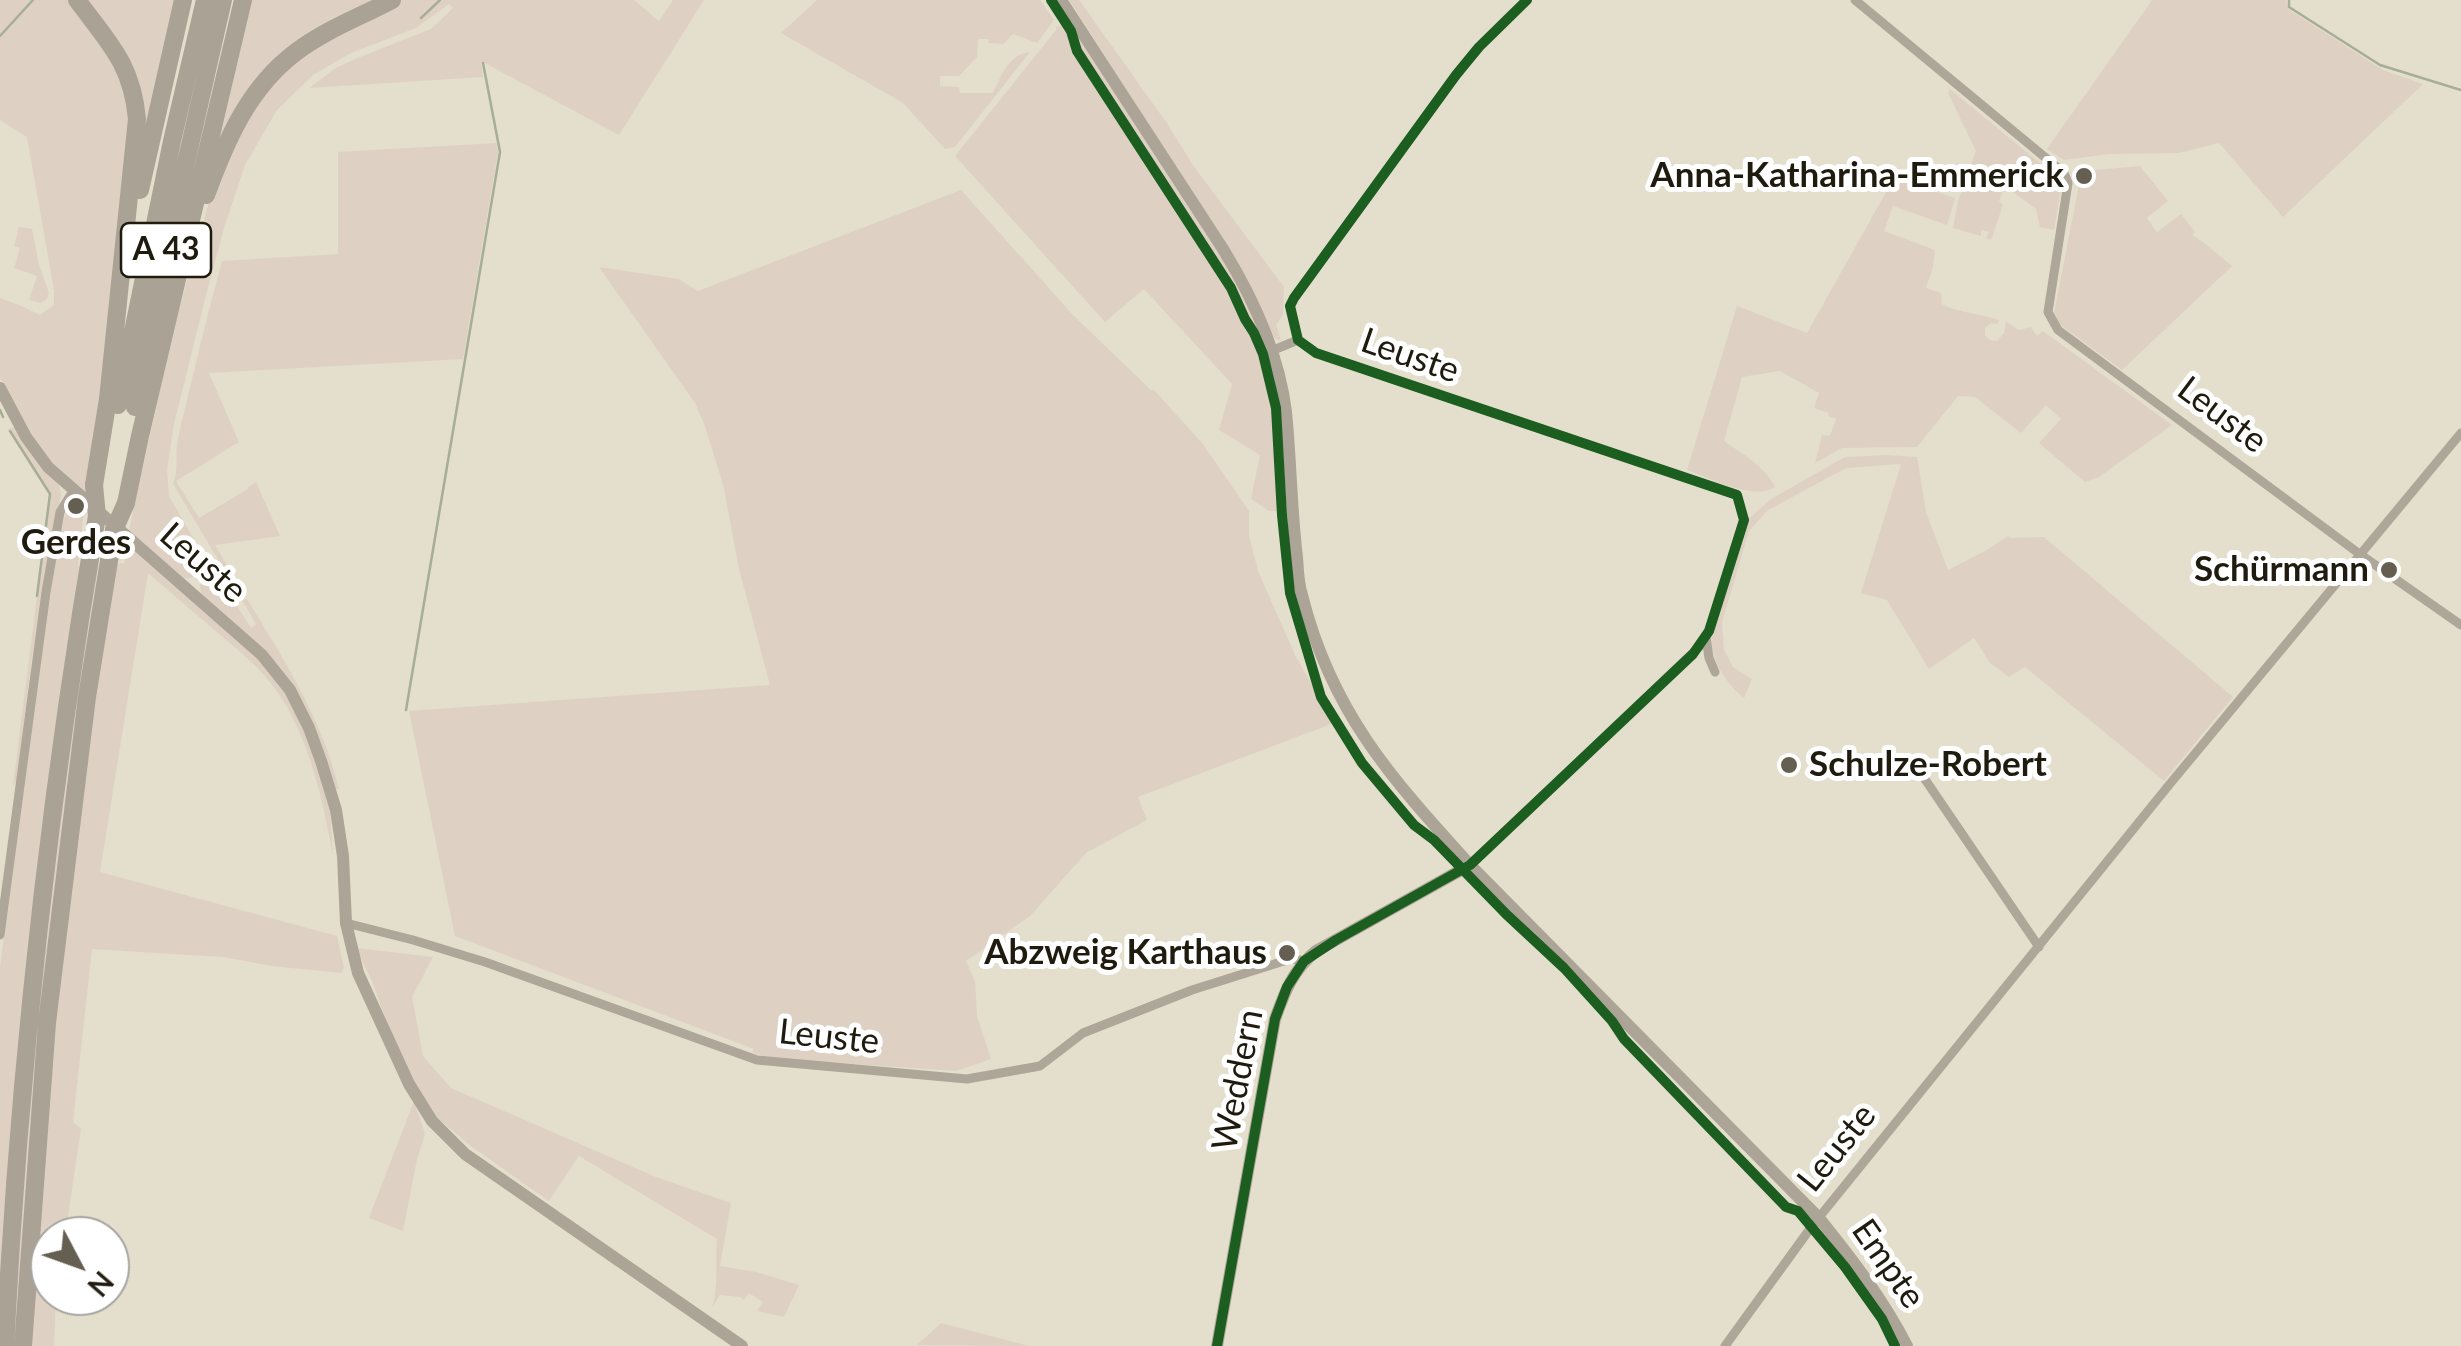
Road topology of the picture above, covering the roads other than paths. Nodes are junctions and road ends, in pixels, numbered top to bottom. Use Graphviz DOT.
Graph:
graph roads {
  1 [pos="76,0"];
  2 [pos="183,0"];
  3 [pos="205,0"];
  4 [pos="223,0"];
  5 [pos="242,0"];
  6 [pos="392,0"];
  7 [pos="1060,0"];
  8 [pos="1527,0"];
  9 [pos="1855,0"];
  10 [pos="184,257"];
  11 [pos="122,272"];
  12 [pos="1298,340"];
  13 [pos="1271,351"];
  14 [pos="0,388"];
  15 [pos="2461,433"];
  16 [pos="98,487"];
  17 [pos="73,491"];
  18 [pos="122,502"];
  19 [pos="2361,555"];
  20 [pos="2461,625"];
  21 [pos="1706,637"];
  22 [pos="1686,661"];
  23 [pos="1918,769"];
  24 [pos="1470,864"];
  25 [pos="346,924"];
  26 [pos="1,925"];
  27 [pos="0,935"];
  28 [pos="2038,947"];
  29 [pos="1304,961"];
  30 [pos="1818,1218"];
  31 [pos="5,1346"];
  32 [pos="23,1346"];
  33 [pos="742,1346"];
  34 [pos="1217,1346"];
  35 [pos="1726,1346"];
  36 [pos="1907,1346"];
  1 -- 11 [label="highway"];
  2 -- 11 [label="highway"];
  3 -- 16 [label="highway, A 43"];
  4 -- 18 [label="highway, A 43"];
  5 -- 10 [label="highway"];
  6 -- 10 [label="highway"];
  7 -- 13 [label="street, Empte"];
  8 -- 12 [label="street"];
  9 -- 19 [label="street, Leuste"];
  10 -- 18 [label="highway"];
  11 -- 16 [label="highway"];
  12 -- 13 [label="street"];
  12 -- 21 [label="street, Leuste"];
  13 -- 24 [label="street, Empte"];
  14 -- 17 [label="street, Leuste"];
  15 -- 19 [label="street, Leuste"];
  16 -- 31 [label="highway, A 43, bridge"];
  17 -- 25 [label="street, Leuste"];
  17 -- 26 [label="street"];
  18 -- 32 [label="highway, A 43, bridge"];
  19 -- 20 [label="street, Leuste"];
  19 -- 28 [label="street, Leuste"];
  21 -- 22 [label="street, Leuste"];
  21 -- 22 [label="street, Leuste"];
  22 -- 24 [label="street, Leuste"];
  23 -- 28 [label="street"];
  24 -- 29 [label="street, Weddern"];
  24 -- 30 [label="street, Empte"];
  25 -- 29 [label="street, Leuste"];
  25 -- 33 [label="street, Leuste"];
  26 -- 27 [label="street"];
  28 -- 30 [label="street, Leuste"];
  29 -- 34 [label="street, Weddern"];
  30 -- 35 [label="street, Leuste"];
  30 -- 36 [label="street, Empte"];
}
